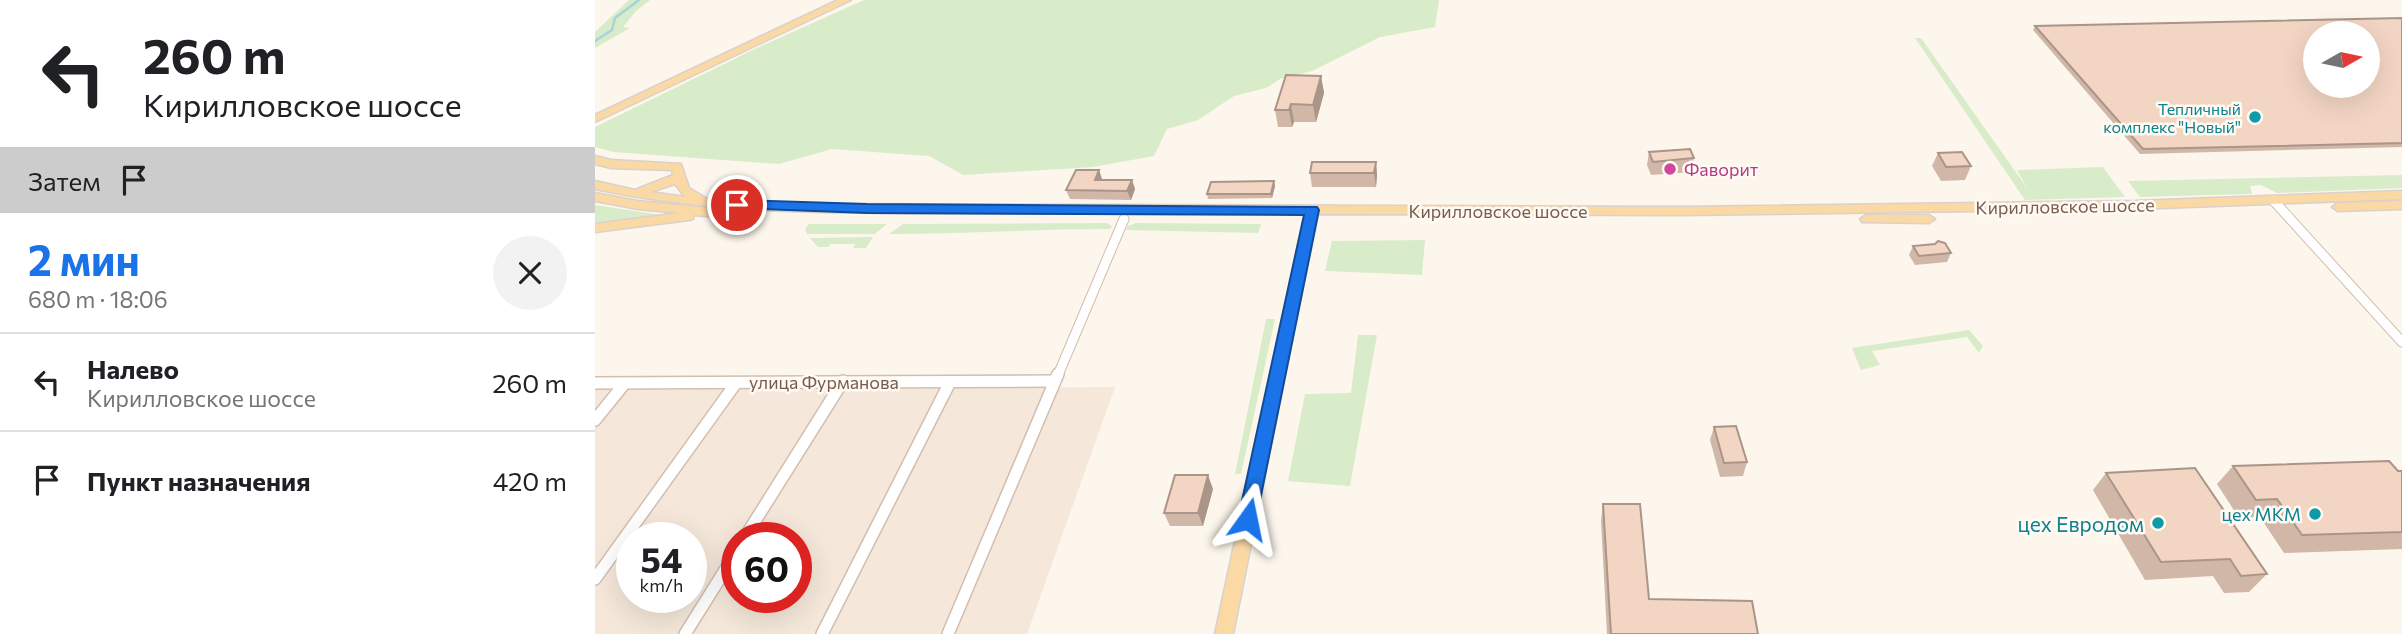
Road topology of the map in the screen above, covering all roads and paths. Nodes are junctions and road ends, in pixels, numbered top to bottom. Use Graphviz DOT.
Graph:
graph roads {
  1 [pos="846,0"];
  2 [pos="595,119"];
  3 [pos="595,160"];
  4 [pos="679,177"];
  5 [pos="595,185"];
  6 [pos="623,192"];
  7 [pos="2402,195"];
  8 [pos="595,197"];
  9 [pos="2278,205"];
  10 [pos="2402,205"];
  11 [pos="712,208"];
  12 [pos="1311,215"];
  13 [pos="1125,219"];
  14 [pos="595,228"];
  15 [pos="2402,342"];
  16 [pos="843,380"];
  17 [pos="1054,381"];
  18 [pos="950,382"];
  19 [pos="595,383"];
  20 [pos="625,383"];
  21 [pos="736,383"];
  22 [pos="595,421"];
  23 [pos="754,522"];
  24 [pos="721,577"];
  25 [pos="595,579"];
  26 [pos="685,634"];
  27 [pos="822,634"];
  28 [pos="948,634"];
  29 [pos="1224,634"];
  1 -- 2 [label="main road"];
  3 -- 4 [label="main road"];
  4 -- 6 [label="main road"];
  4 -- 11 [label="main road"];
  5 -- 6 [label="main road, Кирилловское шоссе"];
  6 -- 11 [label="main road, Кирилловское шоссе"];
  7 -- 9 [label="main road, Кирилловское шоссе"];
  8 -- 11 [label="main road, Кирилловское шоссе"];
  9 -- 10 [label="main road, Кирилловское шоссе"];
  9 -- 12 [label="main road, Кирилловское шоссе"];
  9 -- 15 [label="street"];
  11 -- 12 [label="main road, Кирилловское шоссе"];
  11 -- 13 [label="main road, Кирилловское шоссе"];
  11 -- 14 [label="main road"];
  12 -- 13 [label="main road, Кирилловское шоссе"];
  12 -- 29 [label="main road"];
  13 -- 17 [label="street"];
  16 -- 18 [label="street, улица Фурманова"];
  16 -- 21 [label="street, улица Фурманова"];
  16 -- 23 [label="street"];
  17 -- 18 [label="street, улица Фурманова"];
  17 -- 28 [label="street"];
  18 -- 27 [label="street"];
  19 -- 20 [label="street, улица Фурманова"];
  20 -- 21 [label="street, улица Фурманова"];
  20 -- 22 [label="street"];
  21 -- 25 [label="street"];
  24 -- 26 [label="street"];
}
